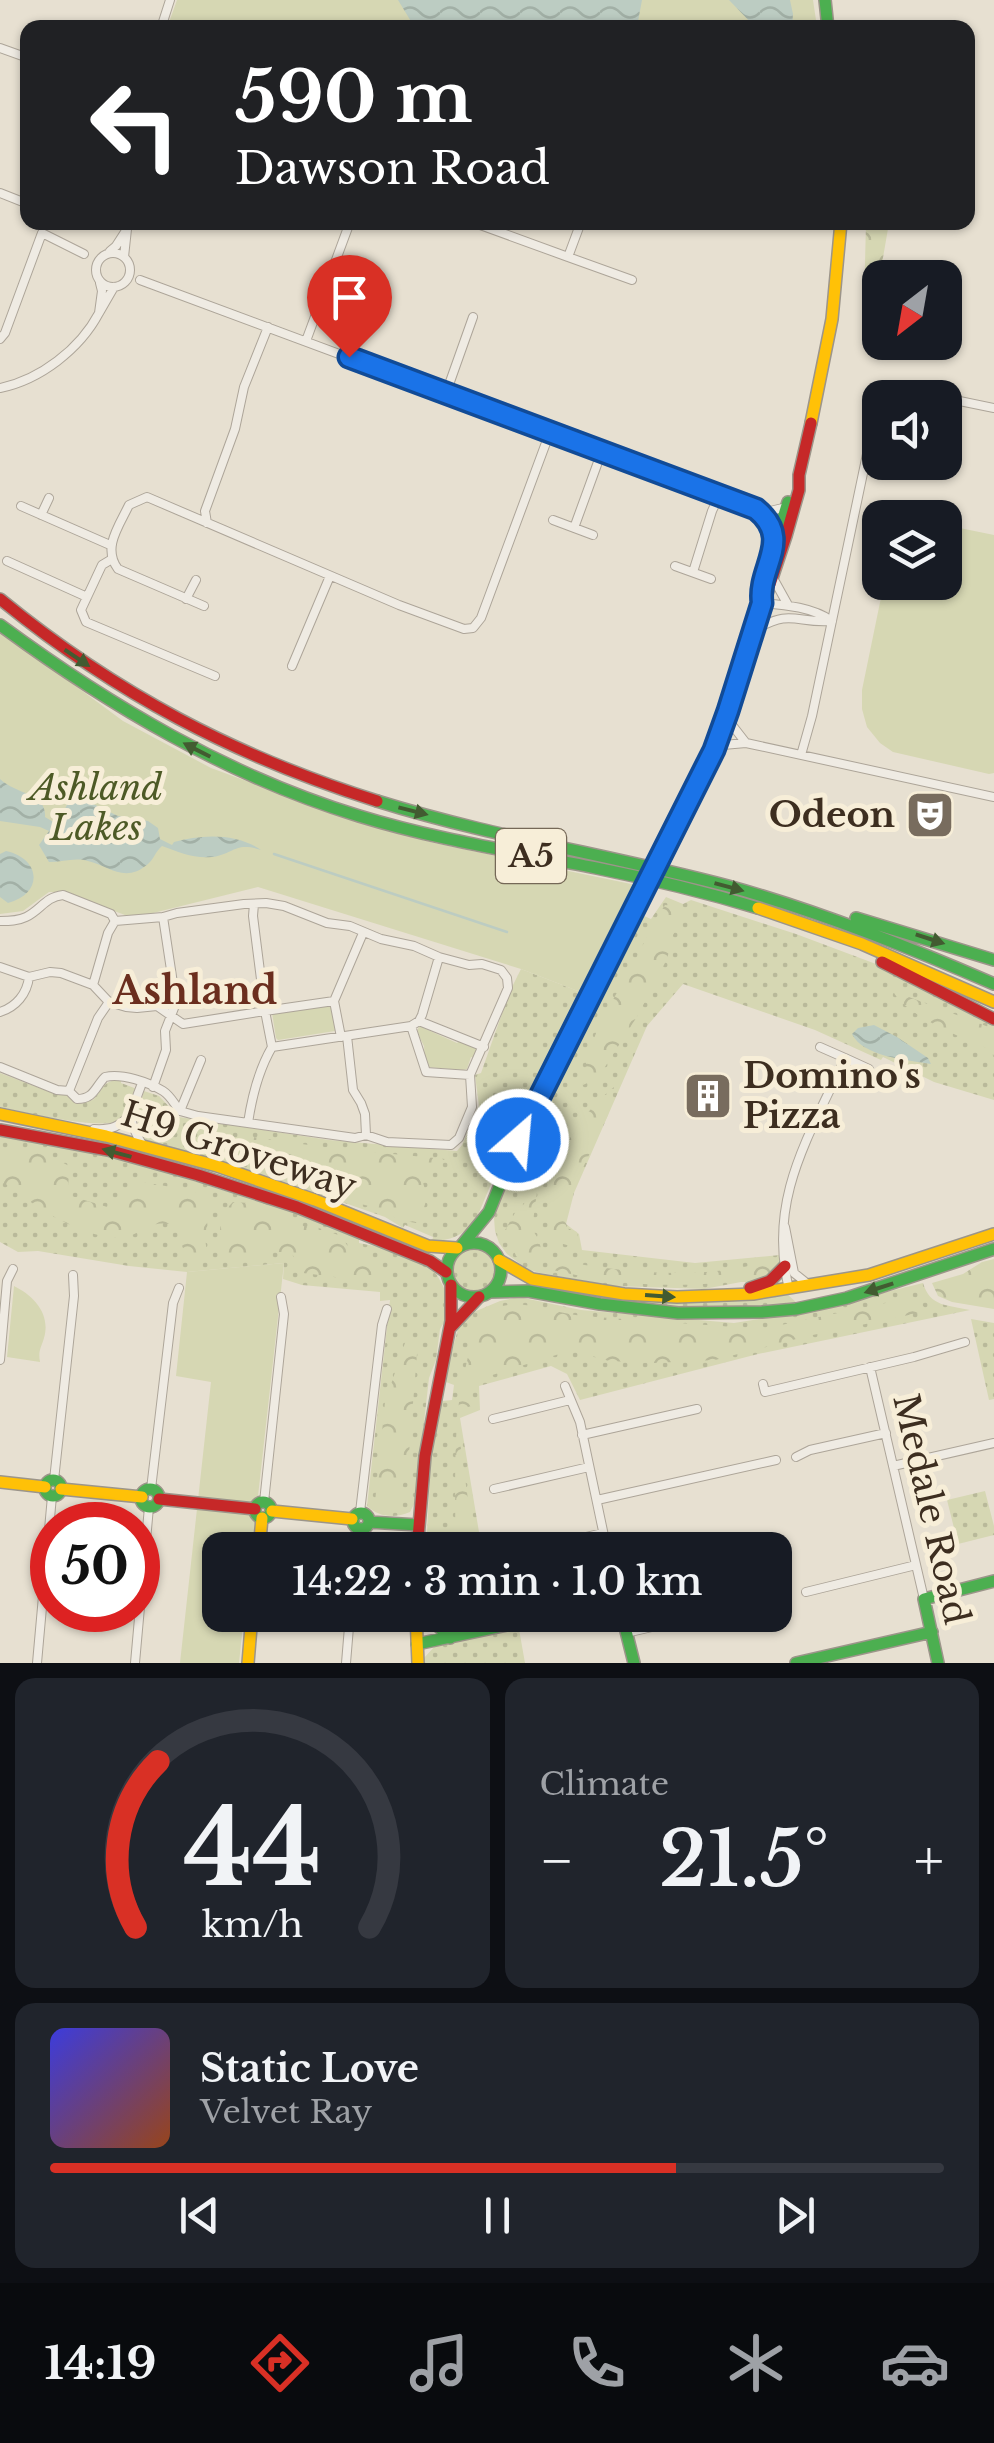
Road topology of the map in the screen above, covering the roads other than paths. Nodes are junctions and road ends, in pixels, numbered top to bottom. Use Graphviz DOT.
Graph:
graph roads {
  1 [pos="43,230"];
  2 [pos="125,230"];
  3 [pos="127,230"];
  4 [pos="347,230"];
  5 [pos="494,230"];
  6 [pos="579,230"];
  7 [pos="840,230"];
  8 [pos="42,233"];
  9 [pos="84,254"];
  10 [pos="103,256"];
  11 [pos="124,256"];
  12 [pos="568,257"];
  13 [pos="130,267"];
  14 [pos="98,277"];
  15 [pos="127,280"];
  16 [pos="140,280"];
  17 [pos="632,280"];
  18 [pos="114,287"];
  19 [pos="100,313"];
  20 [pos="473,317"];
  21 [pos="268,327"];
  22 [pos="0,339"];
  23 [pos="306,341"];
  24 [pos="0,388"];
  25 [pos="446,394"];
  26 [pos="962,402"];
  27 [pos="994,408"];
  28 [pos="550,432"];
  29 [pos="602,452"];
  30 [pos="862,477"];
  31 [pos="797,484"];
  32 [pos="719,496"];
  33 [pos="49,498"];
  34 [pos="21,506"];
  35 [pos="787,507"];
  36 [pos="756,509"];
  37 [pos="41,515"];
  38 [pos="553,520"];
  39 [pos="207,522"];
  40 [pos="574,528"];
  41 [pos="592,534"];
  42 [pos="110,545"];
  43 [pos="774,546"];
  44 [pos="112,560"];
  45 [pos="8,561"];
  46 [pos="675,566"];
  47 [pos="692,572"];
  48 [pos="330,576"];
  49 [pos="773,578"];
  50 [pos="711,579"];
  51 [pos="196,580"];
  52 [pos="87,597"];
  53 [pos="0,599"];
  54 [pos="186,599"];
  55 [pos="762,603"];
  56 [pos="788,605"];
  57 [pos="204,606"];
  58 [pos="832,621"];
  59 [pos="0,625"];
  60 [pos="754,631"];
  61 [pos="292,666"];
  62 [pos="216,676"];
  63 [pos="728,711"];
  64 [pos="746,743"];
  65 [pos="714,750"];
  66 [pos="802,755"];
  67 [pos="994,797"];
  68 [pos="768,898"];
  69 [pos="254,904"];
  70 [pos="752,908"];
  71 [pos="163,918"];
  72 [pos="0,920"];
  73 [pos="115,921"];
  74 [pos="363,933"];
  75 [pos="440,957"];
  76 [pos="994,960"];
  77 [pos="0,967"];
  78 [pos="29,977"];
  79 [pos="994,984"];
  80 [pos="93,985"];
  81 [pos="334,1001"];
  82 [pos="110,1002"];
  83 [pos="994,1002"];
  84 [pos="265,1011"];
  85 [pos="0,1012"];
  86 [pos="171,1016"];
  87 [pos="994,1019"];
  88 [pos="415,1024"];
  89 [pos="343,1036"];
  90 [pos="484,1047"];
  91 [pos="820,1047"];
  92 [pos="272,1048"];
  93 [pos="845,1058"];
  94 [pos="201,1060"];
  95 [pos="0,1067"];
  96 [pos="869,1069"];
  97 [pos="470,1075"];
  98 [pos="142,1083"];
  99 [pos="153,1087"];
  100 [pos="69,1091"];
  101 [pos="180,1111"];
  102 [pos="0,1114"];
  103 [pos="132,1114"];
  104 [pos="248,1123"];
  105 [pos="65,1127"];
  106 [pos="0,1130"];
  107 [pos="366,1135"];
  108 [pos="143,1145"];
  109 [pos="489,1212"];
  110 [pos="784,1222"];
  111 [pos="994,1234"];
  112 [pos="459,1247"];
  113 [pos="994,1249"];
  114 [pos="426,1252"];
  115 [pos="496,1255"];
  116 [pos="785,1266"];
  117 [pos="14,1269"];
  118 [pos="446,1272"];
  119 [pos="73,1275"];
  120 [pos="451,1285"];
  121 [pos="530,1285"];
  122 [pos="811,1286"];
  123 [pos="179,1288"];
  124 [pos="790,1289"];
  125 [pos="561,1290"];
  126 [pos="484,1294"];
  127 [pos="702,1296"];
  128 [pos="281,1297"];
  129 [pos="847,1298"];
  130 [pos="387,1309"];
  131 [pos="451,1327"];
  132 [pos="965,1342"];
  133 [pos="0,1360"];
  134 [pos="870,1367"];
  135 [pos="565,1386"];
  136 [pos="765,1391"];
  137 [pos="570,1400"];
  138 [pos="697,1409"];
  139 [pos="493,1419"];
  140 [pos="886,1432"];
  141 [pos="582,1434"];
  142 [pos="994,1443"];
  143 [pos="796,1457"];
  144 [pos="776,1460"];
  145 [pos="893,1466"];
  146 [pos="589,1467"];
  147 [pos="0,1482"];
  148 [pos="53,1488"];
  149 [pos="494,1489"];
  150 [pos="150,1498"];
  151 [pos="596,1500"];
  152 [pos="263,1510"];
  153 [pos="360,1520"];
  154 [pos="396,1524"];
  155 [pos="418,1525"];
  156 [pos="261,1532"];
  157 [pos="359,1532"];
  158 [pos="403,1532"];
  159 [pos="417,1532"];
  160 [pos="604,1532"];
  161 [pos="916,1565"];
  162 [pos="994,1582"];
  163 [pos="806,1592"];
  164 [pos="924,1600"];
  165 [pos="251,1632"];
  166 [pos="349,1632"];
  167 [pos="417,1632"];
  168 [pos="444,1632"];
  169 [pos="477,1632"];
  170 [pos="626,1632"];
  171 [pos="932,1632"];
  172 [pos="450,1638"];
  173 [pos="417,1644"];
  174 [pos="37,1663"];
  175 [pos="135,1663"];
  176 [pos="248,1663"];
  177 [pos="346,1663"];
  178 [pos="418,1663"];
  179 [pos="634,1663"];
  180 [pos="796,1663"];
  181 [pos="938,1663"];
  1 -- 8 [label="street"];
  2 -- 10 [label="street"];
  3 -- 11 [label="street"];
  4 -- 23 [label="street"];
  5 -- 12 [label="street"];
  6 -- 12 [label="street"];
  7 -- 31 [label="main road"];
  8 -- 9 [label="street"];
  8 -- 22 [label="street"];
  9 -- 10 [label="street"];
  9 -- 14 [label="street"];
  10 -- 11 [label="street"];
  10 -- 14 [label="street"];
  11 -- 13 [label="street"];
  12 -- 17 [label="street"];
  13 -- 15 [label="street"];
  13 -- 16 [label="street"];
  14 -- 18 [label="street"];
  14 -- 19 [label="street"];
  15 -- 16 [label="street"];
  15 -- 18 [label="street"];
  16 -- 21 [label="street"];
  18 -- 19 [label="street"];
  19 -- 24 [label="street"];
  20 -- 25 [label="street"];
  21 -- 23 [label="street"];
  21 -- 39 [label="street"];
  23 -- 25 [label="street"];
  25 -- 28 [label="street"];
  26 -- 27 [label="street"];
  28 -- 29 [label="street"];
  28 -- 48 [label="street"];
  29 -- 32 [label="street"];
  29 -- 40 [label="street"];
  30 -- 58 [label="street"];
  31 -- 35 [label="main road"];
  31 -- 49 [label="main road"];
  32 -- 36 [label="street"];
  32 -- 47 [label="street"];
  33 -- 37 [label="street"];
  34 -- 37 [label="street"];
  35 -- 36 [label="street"];
  35 -- 43 [label="main road"];
  36 -- 43 [label="street"];
  37 -- 42 [label="street"];
  38 -- 40 [label="street"];
  39 -- 42 [label="street"];
  39 -- 48 [label="street"];
  40 -- 41 [label="street"];
  42 -- 44 [label="street"];
  43 -- 55 [label="main road"];
  44 -- 52 [label="street"];
  44 -- 54 [label="street"];
  45 -- 52 [label="street"];
  46 -- 47 [label="street"];
  47 -- 50 [label="street"];
  48 -- 61 [label="street"];
  49 -- 55 [label="main road"];
  49 -- 56 [label="street"];
  51 -- 54 [label="street"];
  52 -- 62 [label="street"];
  53 -- 68 [label="main road, A5, one-way"];
  54 -- 57 [label="street"];
  55 -- 56 [label="street"];
  55 -- 60 [label="main road"];
  56 -- 58 [label="street"];
  58 -- 60 [label="street"];
  58 -- 66 [label="street"];
  70 -- 59 [label="main road, A5, one-way"];
  60 -- 63 [label="main road"];
  63 -- 64 [label="street"];
  63 -- 65 [label="main road"];
  64 -- 65 [label="street"];
  64 -- 66 [label="street"];
  65 -- 109 [label="main road, bridge"];
  66 -- 67 [label="street"];
  68 -- 76 [label="main road, one-way"];
  68 -- 79 [label="main road, A5"];
  69 -- 71 [label="street"];
  69 -- 74 [label="street"];
  69 -- 84 [label="street"];
  70 -- 83 [label="main road, A5"];
  70 -- 87 [label="main road"];
  71 -- 73 [label="street"];
  71 -- 86 [label="street"];
  72 -- 73 [label="street"];
  73 -- 80 [label="street"];
  74 -- 75 [label="street"];
  74 -- 81 [label="street"];
  75 -- 88 [label="street"];
  75 -- 90 [label="street"];
  77 -- 78 [label="street"];
  78 -- 80 [label="street"];
  78 -- 85 [label="street"];
  80 -- 82 [label="street"];
  81 -- 84 [label="street"];
  81 -- 89 [label="street"];
  82 -- 86 [label="street"];
  82 -- 100 [label="street"];
  84 -- 86 [label="street"];
  84 -- 92 [label="street"];
  86 -- 99 [label="street"];
  88 -- 89 [label="street"];
  88 -- 90 [label="street"];
  88 -- 97 [label="street"];
  89 -- 92 [label="street"];
  89 -- 107 [label="street"];
  90 -- 97 [label="street"];
  91 -- 93 [label="street"];
  92 -- 104 [label="street"];
  93 -- 96 [label="street"];
  93 -- 110 [label="street"];
  94 -- 101 [label="street"];
  95 -- 100 [label="street"];
  97 -- 107 [label="street"];
  98 -- 99 [label="street"];
  98 -- 100 [label="street"];
  98 -- 103 [label="street"];
  99 -- 101 [label="street"];
  101 -- 104 [label="street"];
  102 -- 105 [label="main road, H9 Groveway"];
  103 -- 105 [label="street"];
  103 -- 108 [label="street"];
  104 -- 107 [label="street"];
  105 -- 108 [label="main road, H9 Groveway"];
  114 -- 106 [label="main road, H9 Groveway, one-way"];
  108 -- 114 [label="main road, H9 Groveway"];
  109 -- 112 [label="main road"];
  109 -- 115 [label="main road"];
  110 -- 116 [label="street"];
  110 -- 122 [label="street"];
  111 -- 122 [label="main road"];
  112 -- 114 [label="main road, H9 Groveway"];
  112 -- 115 [label="main road"];
  112 -- 118 [label="main road"];
  113 -- 129 [label="main road, one-way"];
  114 -- 118 [label="main road, H9 Groveway"];
  115 -- 121 [label="main road"];
  115 -- 126 [label="main road"];
  116 -- 124 [label="street"];
  116 -- 127 [label="main road"];
  117 -- 133 [label="street"];
  118 -- 120 [label="main road"];
  119 -- 148 [label="street"];
  120 -- 126 [label="main road"];
  120 -- 131 [label="main road"];
  121 -- 125 [label="main road"];
  121 -- 126 [label="main road"];
  122 -- 124 [label="main road"];
  123 -- 150 [label="street"];
  124 -- 127 [label="main road"];
  124 -- 129 [label="main road"];
  125 -- 127 [label="main road, one-way"];
  125 -- 129 [label="main road"];
  126 -- 131 [label="main road"];
  128 -- 152 [label="street"];
  130 -- 153 [label="street"];
  131 -- 155 [label="main road"];
  132 -- 134 [label="street"];
  134 -- 136 [label="street"];
  134 -- 140 [label="street, Medale Road"];
  135 -- 137 [label="street"];
  137 -- 139 [label="street"];
  137 -- 141 [label="street"];
  138 -- 141 [label="street"];
  140 -- 143 [label="street"];
  140 -- 145 [label="street, Medale Road"];
  141 -- 146 [label="street"];
  142 -- 145 [label="street"];
  144 -- 151 [label="street"];
  145 -- 161 [label="street, Medale Road"];
  146 -- 149 [label="street"];
  146 -- 151 [label="street"];
  147 -- 148 [label="main road"];
  148 -- 150 [label="main road"];
  148 -- 174 [label="street"];
  150 -- 152 [label="main road"];
  150 -- 175 [label="street"];
  151 -- 160 [label="street"];
  152 -- 153 [label="main road"];
  152 -- 156 [label="main road"];
  153 -- 154 [label="main road"];
  153 -- 157 [label="street"];
  154 -- 155 [label="main road"];
  154 -- 158 [label="main road"];
  155 -- 159 [label="main road"];
  161 -- 163 [label="street"];
  161 -- 164 [label="street, Medale Road"];
  162 -- 164 [label="main road"];
  164 -- 171 [label="main road, Medale Road"];
  165 -- 176 [label="main road"];
  166 -- 177 [label="street"];
  167 -- 173 [label="main road"];
  168 -- 172 [label="main road"];
  169 -- 172 [label="main road"];
  170 -- 179 [label="main road"];
  171 -- 180 [label="main road"];
  171 -- 181 [label="main road, Medale Road"];
  172 -- 173 [label="main road"];
  173 -- 178 [label="main road"];
}
